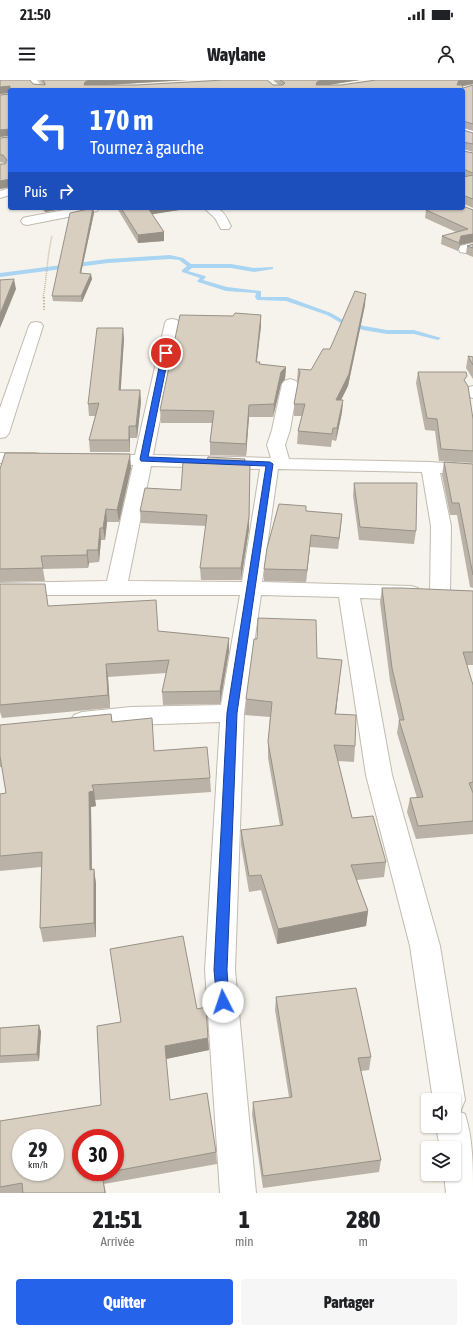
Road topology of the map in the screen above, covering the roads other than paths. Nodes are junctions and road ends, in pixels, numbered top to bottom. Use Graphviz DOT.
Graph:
graph roads {
  1 [pos="32,80"];
  2 [pos="38,88"];
  3 [pos="83,210"];
  4 [pos="212,210"];
  5 [pos="27,221"];
  6 [pos="225,226"];
  7 [pos="172,323"];
  8 [pos="36,326"];
  9 [pos="290,384"];
  10 [pos="0,433"];
  11 [pos="0,458"];
  12 [pos="48,458"];
  13 [pos="80,458"];
  14 [pos="144,459"];
  15 [pos="275,464"];
  16 [pos="430,467"];
  17 [pos="473,470"];
  18 [pos="116,587"];
  19 [pos="0,589"];
  20 [pos="250,589"];
  21 [pos="348,590"];
  22 [pos="232,713"];
  23 [pos="62,723"];
  24 [pos="448,1093"];
  25 [pos="454,1133"];
  26 [pos="238,1193"];
  27 [pos="464,1193"];
  1 -- 2 [label="street"];
  3 -- 5 [label="street"];
  4 -- 6 [label="street"];
  7 -- 14 [label="street"];
  8 -- 10 [label="street"];
  9 -- 15 [label="street"];
  11 -- 12 [label="street"];
  13 -- 14 [label="street"];
  14 -- 15 [label="street"];
  14 -- 18 [label="street"];
  15 -- 16 [label="street"];
  15 -- 20 [label="street"];
  16 -- 17 [label="street"];
  16 -- 21 [label="street"];
  18 -- 19 [label="street"];
  18 -- 20 [label="street"];
  20 -- 21 [label="street"];
  20 -- 22 [label="street"];
  21 -- 24 [label="street"];
  22 -- 23 [label="street"];
  22 -- 26 [label="street"];
  25 -- 27 [label="street"];
}
